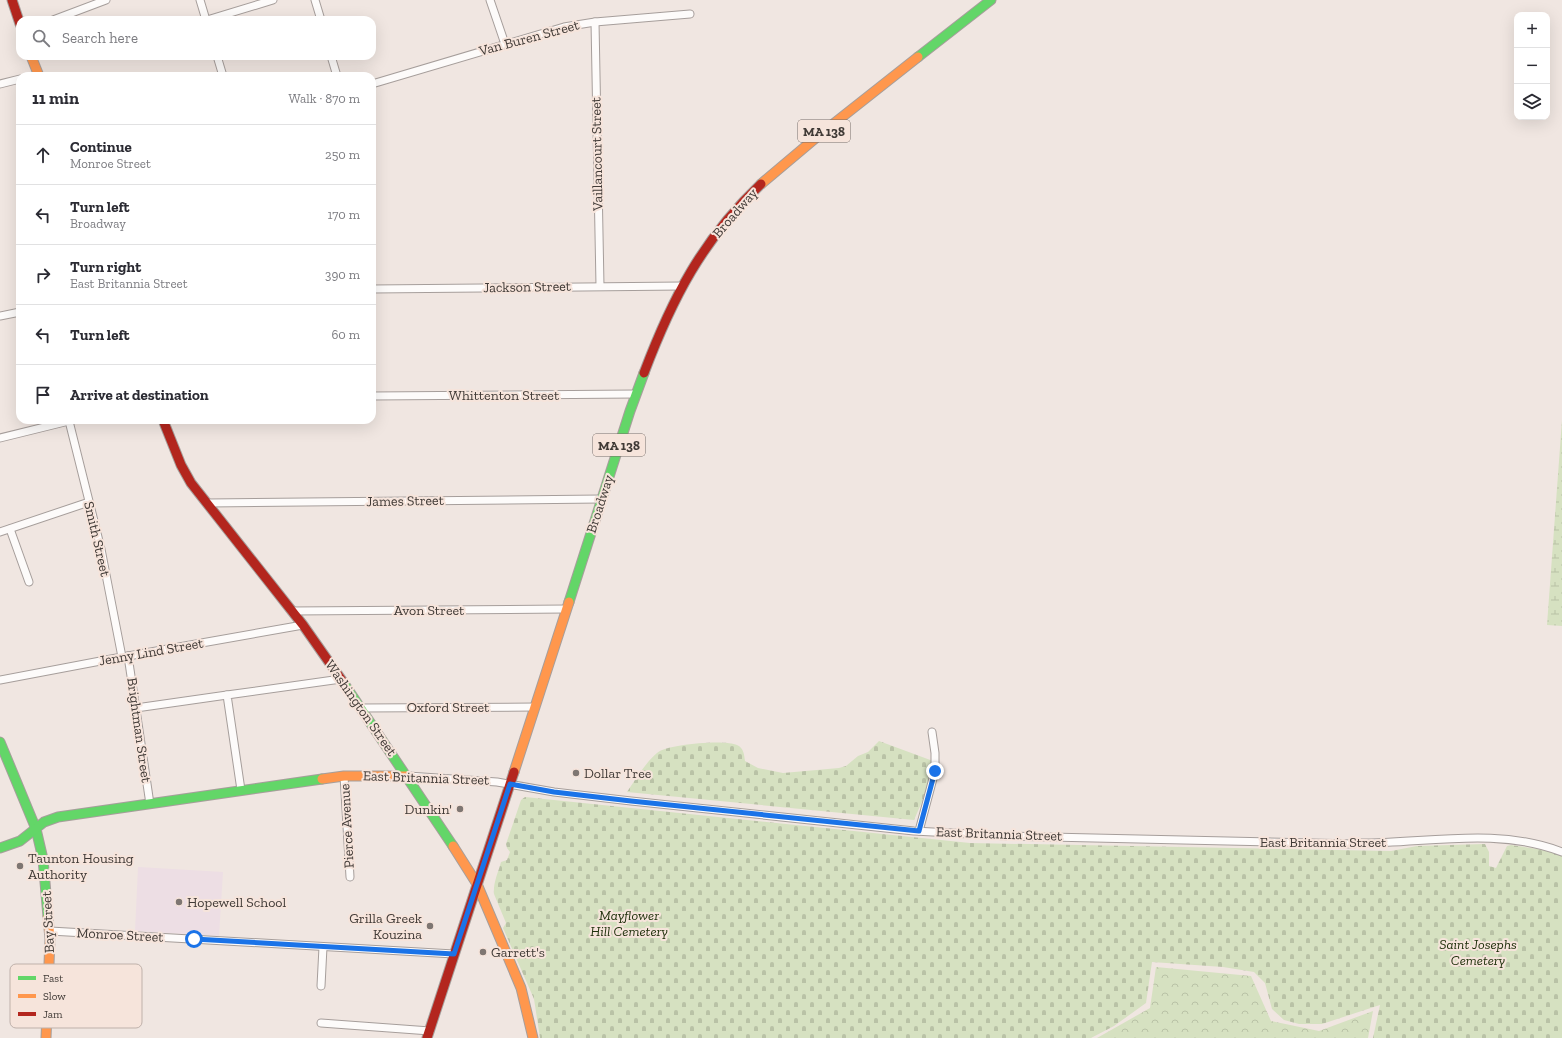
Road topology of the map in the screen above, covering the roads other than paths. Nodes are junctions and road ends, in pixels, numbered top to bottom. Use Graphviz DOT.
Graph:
graph roads {
  1 [pos="12,0"];
  2 [pos="106,0"];
  3 [pos="200,0"];
  4 [pos="273,0"];
  5 [pos="315,0"];
  6 [pos="490,0"];
  7 [pos="991,0"];
  8 [pos="690,14"];
  9 [pos="17,16"];
  10 [pos="64,16"];
  11 [pos="205,16"];
  12 [pos="219,16"];
  13 [pos="320,16"];
  14 [pos="595,22"];
  15 [pos="505,44"];
  16 [pos="32,60"];
  17 [pos="218,60"];
  18 [pos="333,60"];
  19 [pos="34,72"];
  20 [pos="222,72"];
  21 [pos="336,72"];
  22 [pos="16,80"];
  23 [pos="376,83"];
  24 [pos="0,84"];
  25 [pos="600,286"];
  26 [pos="682,286"];
  27 [pos="376,289"];
  28 [pos="16,313"];
  29 [pos="0,316"];
  30 [pos="636,394"];
  31 [pos="376,396"];
  32 [pos="58,424"];
  33 [pos="72,424"];
  34 [pos="165,424"];
  35 [pos="0,438"];
  36 [pos="601,499"];
  37 [pos="89,502"];
  38 [pos="208,503"];
  39 [pos="10,529"];
  40 [pos="0,532"];
  41 [pos="29,582"];
  42 [pos="566,609"];
  43 [pos="291,611"];
  44 [pos="303,626"];
  45 [pos="125,656"];
  46 [pos="341,678"];
  47 [pos="0,680"];
  48 [pos="227,695"];
  49 [pos="535,707"];
  50 [pos="136,708"];
  51 [pos="362,708"];
  52 [pos="932,732"];
  53 [pos="0,742"];
  54 [pos="344,776"];
  55 [pos="408,776"];
  56 [pos="510,784"];
  57 [pos="241,790"];
  58 [pos="150,804"];
  59 [pos="36,829"];
  60 [pos="919,831"];
  61 [pos="0,848"];
  62 [pos="1562,852"];
  63 [pos="350,877"];
  64 [pos="477,884"];
  65 [pos="50,931"];
  66 [pos="323,947"];
  67 [pos="454,954"];
  68 [pos="50,964"];
  69 [pos="321,986"];
  70 [pos="321,1023"];
  71 [pos="47,1028"];
  72 [pos="428,1034"];
  73 [pos="46,1038"];
  74 [pos="533,1038"];
  1 -- 9 [label="main road"];
  2 -- 10 [label="street"];
  3 -- 11 [label="street"];
  4 -- 12 [label="street"];
  5 -- 13 [label="street"];
  6 -- 15 [label="street"];
  7 -- 26 [label="main road, Broadway / MA 138"];
  8 -- 14 [label="street, Van Buren Street"];
  14 -- 15 [label="street, Van Buren Street"];
  14 -- 25 [label="street, Vaillancourt Street"];
  15 -- 23 [label="street, Van Buren Street"];
  16 -- 19 [label="main road"];
  17 -- 20 [label="street"];
  18 -- 21 [label="street"];
  22 -- 24 [label="street"];
  25 -- 26 [label="street, Jackson Street"];
  25 -- 27 [label="street, Jackson Street"];
  26 -- 30 [label="main road, Broadway / MA 138"];
  28 -- 29 [label="street"];
  30 -- 31 [label="street, Whittenton Street"];
  30 -- 36 [label="main road, Broadway / MA 138"];
  32 -- 35 [label="street"];
  33 -- 37 [label="street, Smith Street"];
  34 -- 38 [label="main road, Washington Street"];
  36 -- 38 [label="street, James Street"];
  36 -- 42 [label="main road, Broadway / MA 138"];
  37 -- 39 [label="street"];
  37 -- 45 [label="street, Smith Street"];
  38 -- 43 [label="main road, Washington Street"];
  39 -- 40 [label="street"];
  39 -- 41 [label="street"];
  42 -- 43 [label="street, Avon Street"];
  42 -- 49 [label="main road, Broadway / MA 138"];
  43 -- 44 [label="main road, Washington Street"];
  44 -- 45 [label="street, Jenny Lind Street"];
  44 -- 46 [label="main road, Washington Street"];
  45 -- 47 [label="street, Jenny Lind Street"];
  45 -- 50 [label="street, Brightman Street"];
  46 -- 48 [label="street"];
  46 -- 51 [label="main road, Washington Street"];
  48 -- 50 [label="street"];
  48 -- 57 [label="street"];
  49 -- 51 [label="street, Oxford Street"];
  49 -- 56 [label="main road, Broadway / MA 138"];
  50 -- 58 [label="street, Brightman Street"];
  51 -- 55 [label="main road, Washington Street"];
  52 -- 60 [label="street"];
  53 -- 59 [label="main road, Bay Street"];
  54 -- 55 [label="main road, East Britannia Street"];
  54 -- 57 [label="main road, East Britannia Street"];
  54 -- 63 [label="street, Pierce Avenue"];
  55 -- 56 [label="street, East Britannia Street"];
  55 -- 64 [label="main road, Washington Street"];
  56 -- 60 [label="street, East Britannia Street"];
  56 -- 64 [label="main road, Broadway / MA 138"];
  57 -- 58 [label="main road, East Britannia Street"];
  58 -- 59 [label="main road, East Britannia Street"];
  59 -- 61 [label="main road, East Britannia Street"];
  59 -- 65 [label="main road, Bay Street"];
  60 -- 62 [label="street, East Britannia Street"];
  64 -- 67 [label="main road, Broadway / MA 138"];
  64 -- 74 [label="main road, Washington Street"];
  65 -- 66 [label="street, Monroe Street"];
  65 -- 68 [label="main road, Bay Street"];
  66 -- 67 [label="street, Monroe Street"];
  66 -- 69 [label="street"];
  67 -- 72 [label="main road, Broadway / MA 138"];
  70 -- 72 [label="street"];
  71 -- 73 [label="main road, Bay Street"];
}
